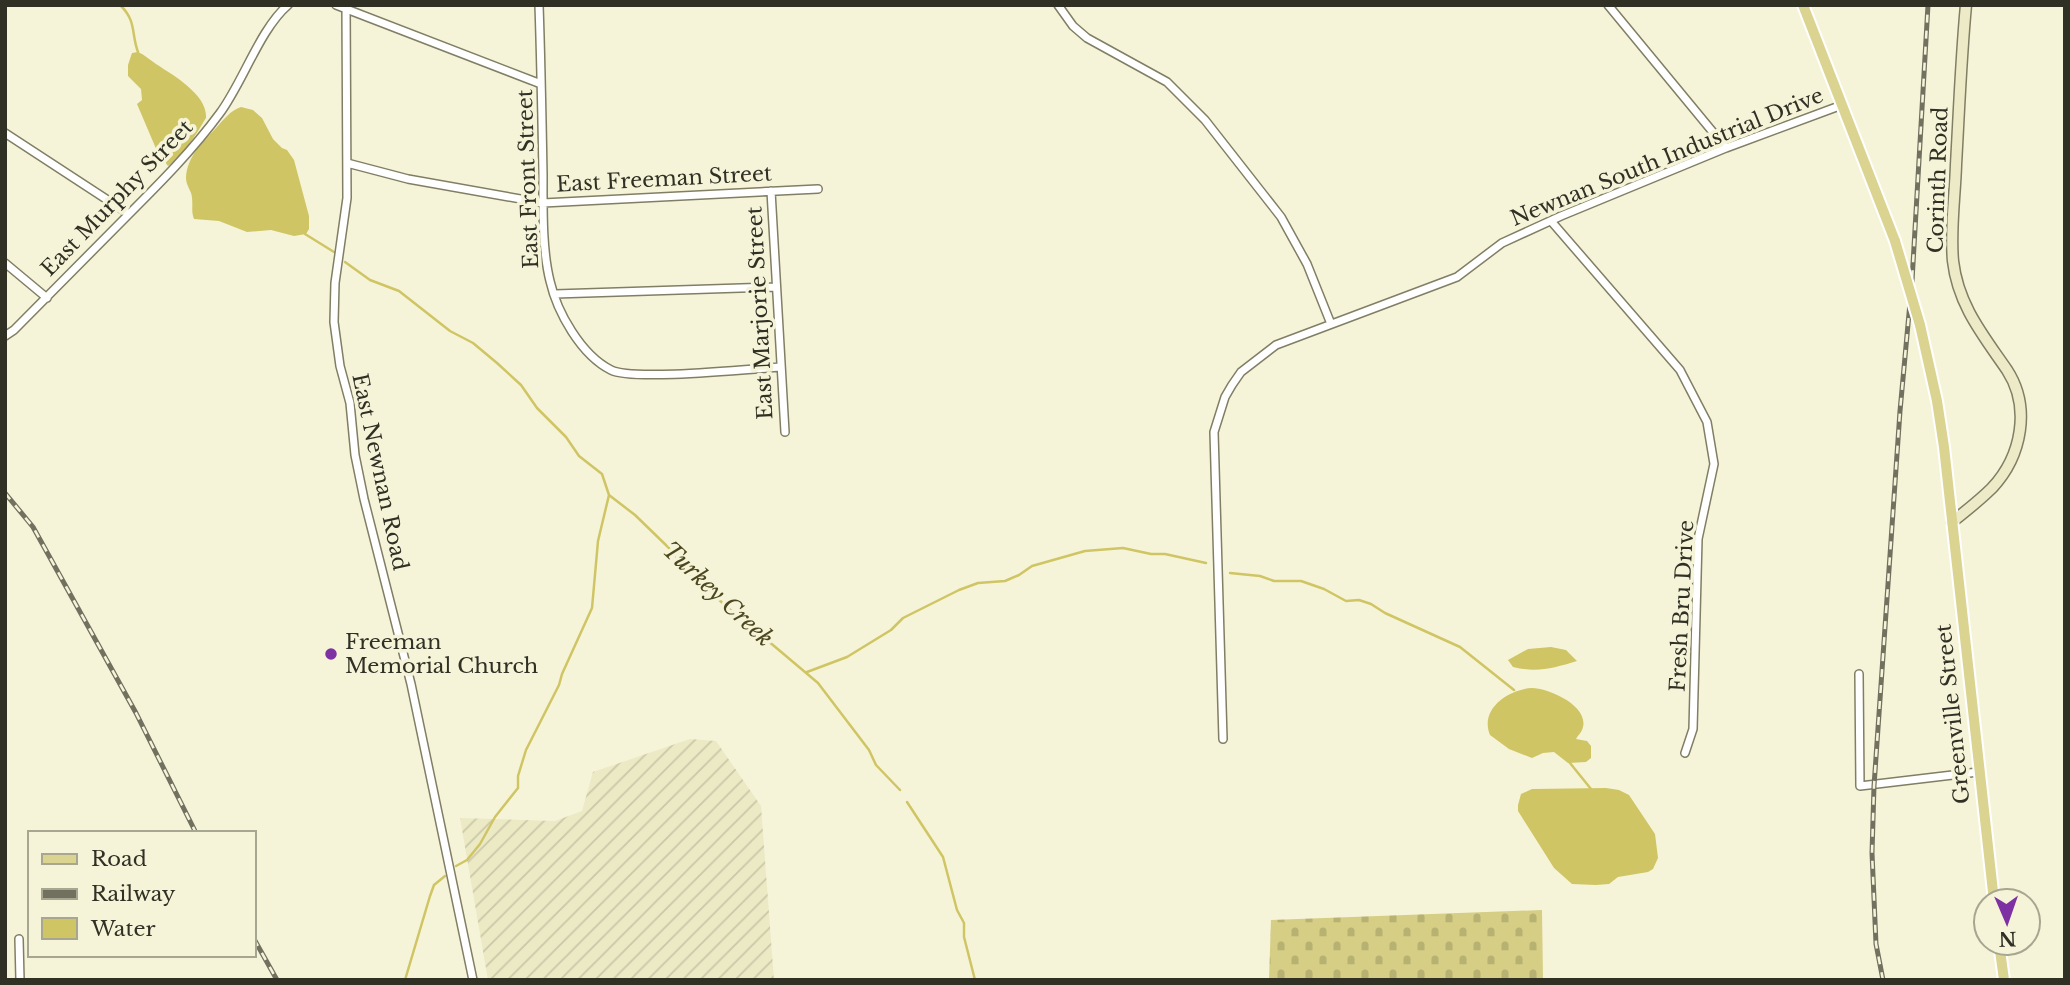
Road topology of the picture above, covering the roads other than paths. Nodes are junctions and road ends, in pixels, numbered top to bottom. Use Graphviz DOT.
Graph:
graph roads {
  1 [pos="288,5"];
  2 [pos="336,5"];
  3 [pos="538,5"];
  4 [pos="1058,5"];
  5 [pos="1608,5"];
  6 [pos="1803,5"];
  7 [pos="1966,5"];
  8 [pos="346,8"];
  9 [pos="541,84"];
  10 [pos="1842,105"];
  11 [pos="5,133"];
  12 [pos="1726,148"];
  13 [pos="347,163"];
  14 [pos="818,189"];
  15 [pos="771,191"];
  16 [pos="543,203"];
  17 [pos="129,214"];
  18 [pos="1551,221"];
  19 [pos="5,263"];
  20 [pos="775,286"];
  21 [pos="555,294"];
  22 [pos="47,298"];
  23 [pos="1331,324"];
  24 [pos="5,336"];
  25 [pos="780,367"];
  26 [pos="785,432"];
  27 [pos="1952,523"];
  28 [pos="1859,674"];
  29 [pos="1223,739"];
  30 [pos="1685,753"];
  31 [pos="1978,772"];
  32 [pos="1992,887"];
  33 [pos="19,939"];
  34 [pos="2001,957"];
  35 [pos="20,980"];
  36 [pos="473,980"];
  37 [pos="2004,980"];
  1 -- 17 [label="street, East Murphy Street"];
  2 -- 8 [label="street"];
  3 -- 9 [label="street, East Front Street"];
  4 -- 23 [label="street"];
  5 -- 12 [label="street"];
  6 -- 10 [label="main road, Greenville Street"];
  7 -- 27 [label="street, Corinth Road"];
  8 -- 9 [label="street"];
  8 -- 13 [label="street, East Newnan Road"];
  9 -- 16 [label="street, East Front Street"];
  10 -- 12 [label="street, Newnan South Industrial Drive"];
  10 -- 27 [label="main road, Greenville Street, bridge"];
  11 -- 17 [label="street"];
  12 -- 18 [label="street, Newnan South Industrial Drive"];
  13 -- 16 [label="street, East Freeman Street"];
  13 -- 36 [label="street, East Newnan Road"];
  14 -- 15 [label="street, East Freeman Street"];
  15 -- 16 [label="street, East Freeman Street"];
  15 -- 20 [label="street, East Marjorie Street"];
  16 -- 21 [label="street, East Front Street"];
  17 -- 22 [label="street, East Murphy Street"];
  18 -- 23 [label="street, Newnan South Industrial Drive"];
  18 -- 30 [label="street, Fresh Bru Drive"];
  19 -- 22 [label="street"];
  20 -- 21 [label="street"];
  20 -- 25 [label="street, East Marjorie Street"];
  21 -- 25 [label="street, East Front Street"];
  22 -- 24 [label="street, East Murphy Street"];
  23 -- 29 [label="street, Newnan South Industrial Drive"];
  25 -- 26 [label="street, East Marjorie Street"];
  27 -- 31 [label="main road, Greenville Street"];
  28 -- 31 [label="street"];
  31 -- 32 [label="main road, Greenville Street"];
  33 -- 35 [label="street"];
  34 -- 37 [label="main road"];
}
